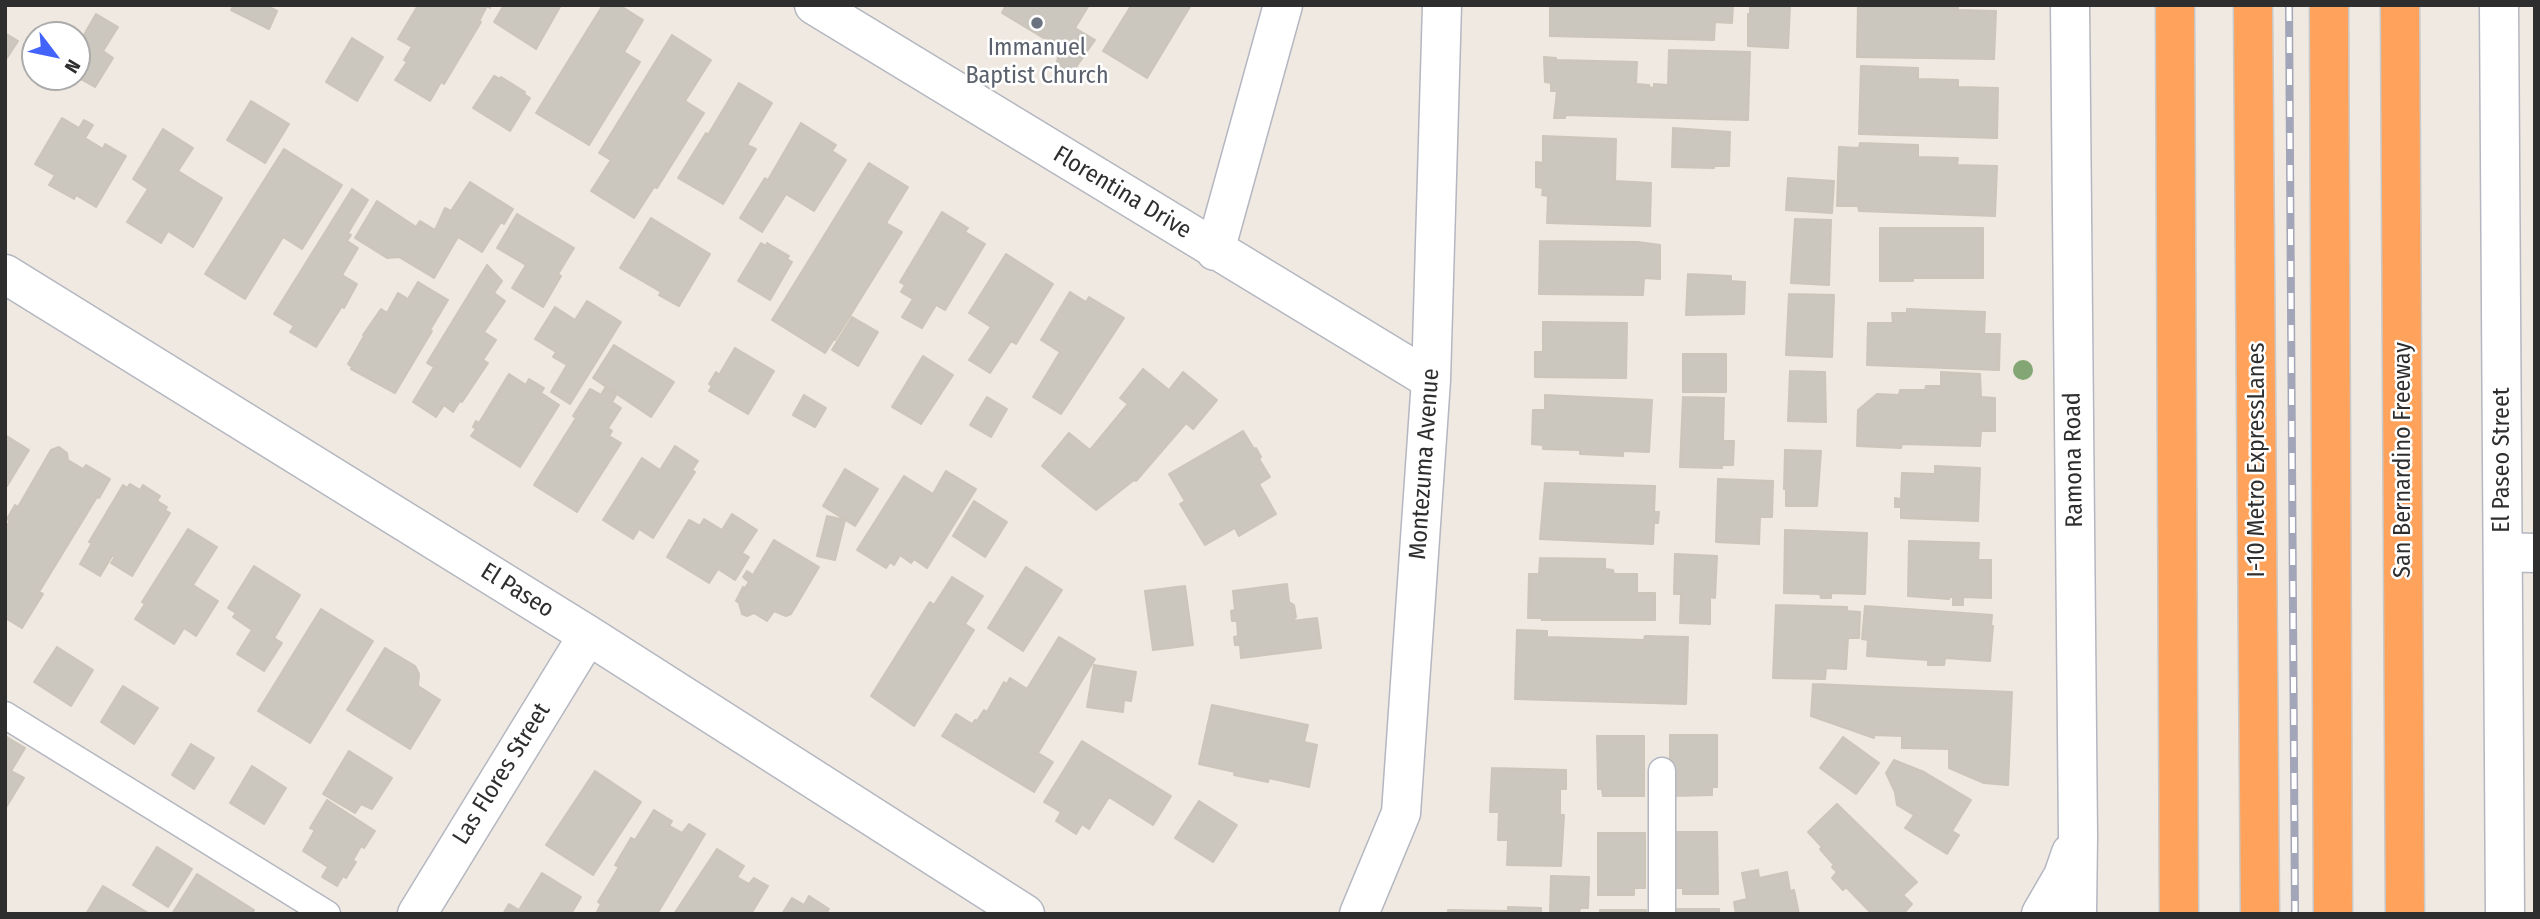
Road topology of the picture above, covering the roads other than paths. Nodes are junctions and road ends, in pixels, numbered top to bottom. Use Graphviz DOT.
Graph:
graph roads {
  1 [pos="814,5"];
  2 [pos="1283,5"];
  3 [pos="1442,5"];
  4 [pos="2070,5"];
  5 [pos="2175,5"];
  6 [pos="2253,5"];
  7 [pos="2329,5"];
  8 [pos="2400,5"];
  9 [pos="2499,5"];
  10 [pos="1215,251"];
  11 [pos="5,274"];
  12 [pos="1431,380"];
  13 [pos="2519,553"];
  14 [pos="588,635"];
  15 [pos="5,715"];
  16 [pos="1661,771"];
  17 [pos="2078,836"];
  18 [pos="2178,912"];
  19 [pos="327,914"];
  20 [pos="417,914"];
  21 [pos="1025,914"];
  22 [pos="1359,914"];
  23 [pos="1662,914"];
  24 [pos="2041,914"];
  25 [pos="2077,914"];
  26 [pos="2260,914"];
  27 [pos="2333,914"];
  28 [pos="2405,914"];
  29 [pos="2505,914"];
  1 -- 10 [label="street, Florentina Drive"];
  2 -- 10 [label="street"];
  3 -- 12 [label="street, Montezuma Avenue"];
  4 -- 17 [label="street, Ramona Road"];
  5 -- 18 [label="highway"];
  6 -- 26 [label="highway, I-10 Metro ExpressLanes"];
  7 -- 27 [label="highway"];
  8 -- 28 [label="highway, San Bernardino Freeway"];
  9 -- 13 [label="street, El Paseo Street"];
  10 -- 12 [label="street, Florentina Drive"];
  11 -- 14 [label="street, El Paseo"];
  12 -- 22 [label="street, Montezuma Avenue"];
  13 -- 29 [label="street, El Paseo Street"];
  14 -- 20 [label="street, Las Flores Street"];
  14 -- 21 [label="street, El Paseo"];
  15 -- 19 [label="lane"];
  16 -- 23 [label="lane"];
  17 -- 24 [label="street"];
  17 -- 25 [label="street, Ramona Road"];
}
